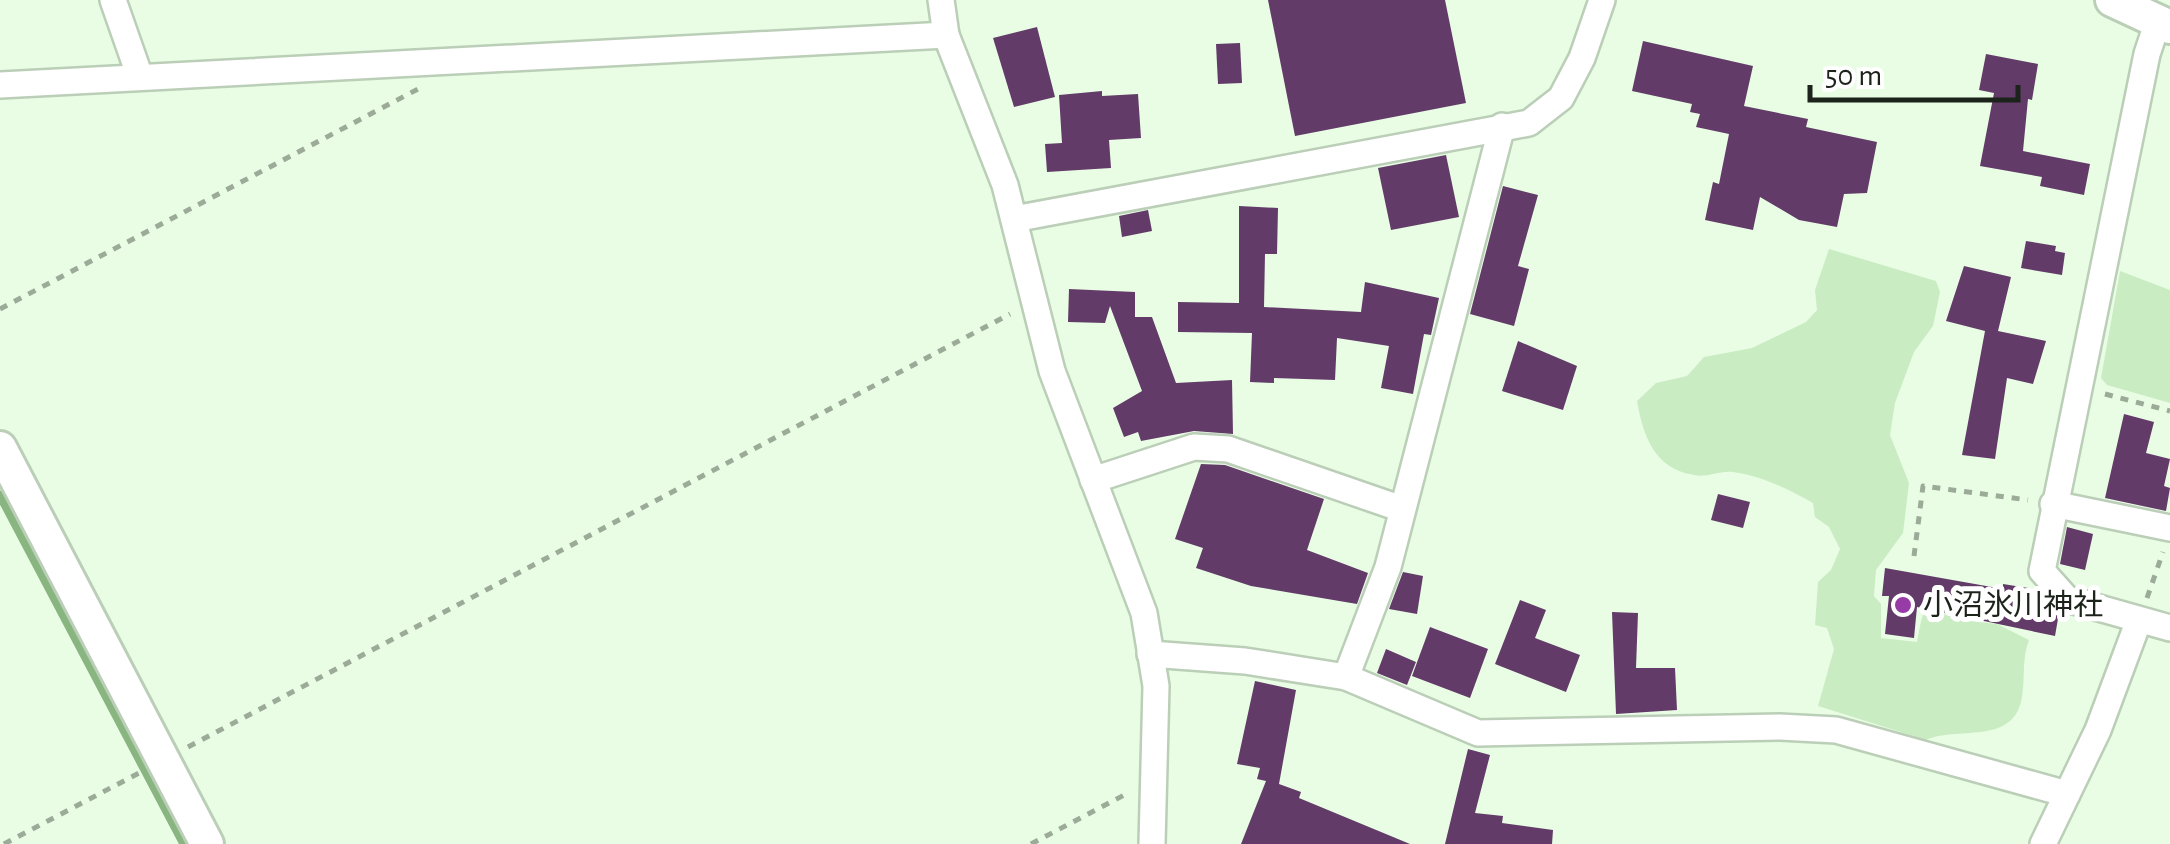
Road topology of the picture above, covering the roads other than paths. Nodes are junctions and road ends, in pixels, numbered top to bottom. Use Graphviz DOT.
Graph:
graph roads {
  1 [pos="113,0"];
  2 [pos="942,0"];
  3 [pos="1602,0"];
  4 [pos="2112,0"];
  5 [pos="2164,24"];
  6 [pos="946,35"];
  7 [pos="140,77"];
  8 [pos="0,85"];
  9 [pos="1502,126"];
  10 [pos="1014,218"];
  11 [pos="0,448"];
  12 [pos="1093,480"];
  13 [pos="2054,504"];
  14 [pos="1402,509"];
  15 [pos="2167,539"];
  16 [pos="2138,620"];
  17 [pos="2170,628"];
  18 [pos="1150,654"];
  19 [pos="1346,677"];
  20 [pos="2068,794"];
  21 [pos="207,844"];
  22 [pos="1152,844"];
  23 [pos="2043,844"];
  1 -- 7 [label="street"];
  2 -- 6 [label="street"];
  3 -- 9 [label="street"];
  4 -- 5 [label="street"];
  5 -- 13 [label="street"];
  6 -- 7 [label="street"];
  6 -- 10 [label="street"];
  7 -- 8 [label="street"];
  9 -- 10 [label="street"];
  9 -- 14 [label="street"];
  10 -- 12 [label="street"];
  11 -- 21 [label="street"];
  12 -- 14 [label="street"];
  12 -- 18 [label="street"];
  13 -- 15 [label="street"];
  13 -- 16 [label="street"];
  14 -- 19 [label="street"];
  16 -- 17 [label="street"];
  16 -- 20 [label="street"];
  18 -- 19 [label="street"];
  18 -- 22 [label="street"];
  19 -- 20 [label="street"];
  20 -- 23 [label="street"];
}
